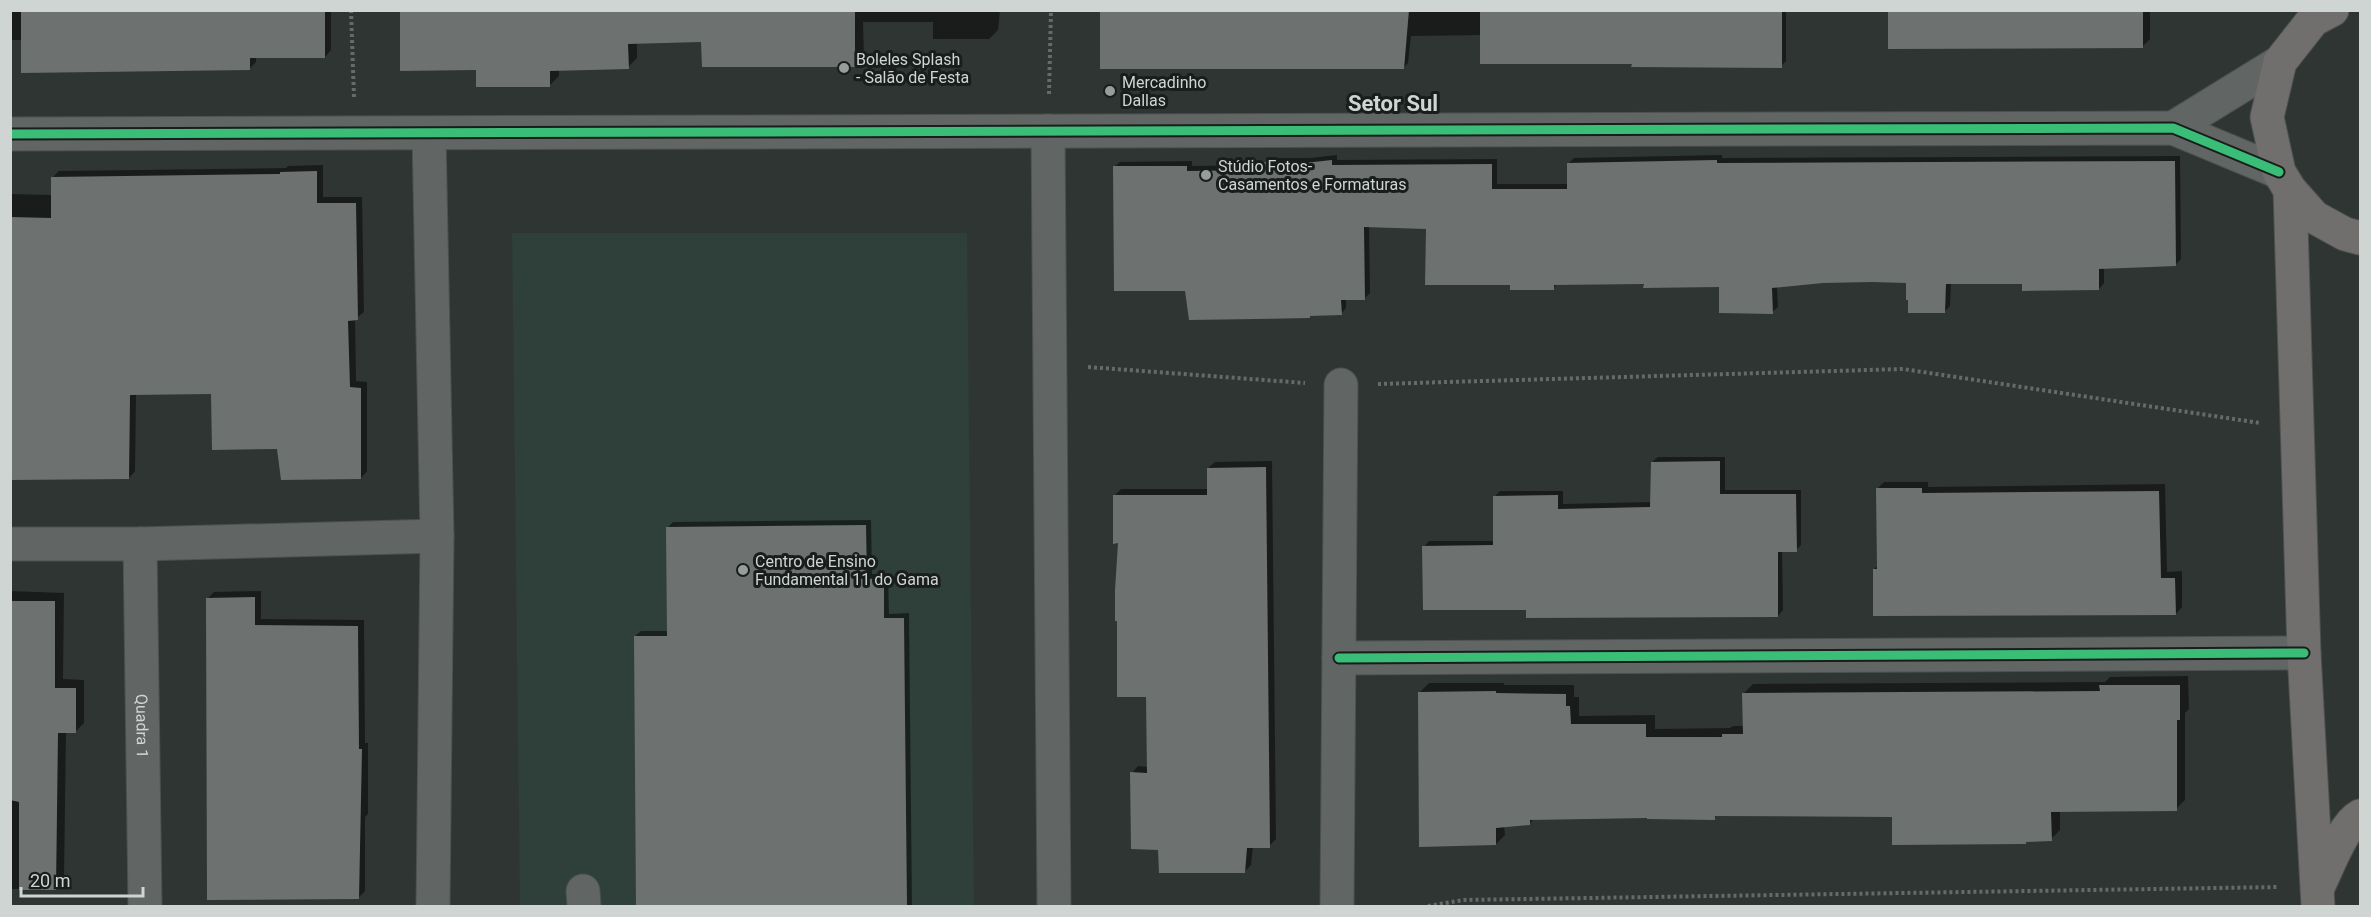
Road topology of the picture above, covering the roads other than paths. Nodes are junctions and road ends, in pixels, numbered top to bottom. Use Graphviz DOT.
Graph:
graph roads {
  1 [pos="2319,14"];
  2 [pos="2280,62"];
  3 [pos="2173,128"];
  4 [pos="1048,131"];
  5 [pos="10,134"];
  6 [pos="429,134"];
  7 [pos="2284,181"];
  8 [pos="2361,238"];
  9 [pos="1341,386"];
  10 [pos="437,536"];
  11 [pos="10,544"];
  12 [pos="140,544"];
  13 [pos="2304,653"];
  14 [pos="1339,658"];
  15 [pos="2361,816"];
  16 [pos="2318,896"];
  17 [pos="145,906"];
  18 [pos="433,906"];
  19 [pos="1054,906"];
  20 [pos="1337,906"];
  1 -- 2 [label="main road"];
  2 -- 3 [label="street"];
  2 -- 7 [label="main road"];
  3 -- 4 [label="street"];
  3 -- 7 [label="street"];
  4 -- 6 [label="street"];
  4 -- 19 [label="street"];
  5 -- 6 [label="street"];
  6 -- 10 [label="street"];
  7 -- 8 [label="main road"];
  7 -- 13 [label="main road"];
  9 -- 14 [label="street"];
  10 -- 12 [label="street"];
  10 -- 18 [label="street"];
  11 -- 12 [label="street"];
  12 -- 17 [label="street, Quadra 1"];
  13 -- 14 [label="street"];
  13 -- 16 [label="main road"];
  14 -- 20 [label="street"];
  15 -- 16 [label="main road"];
}
